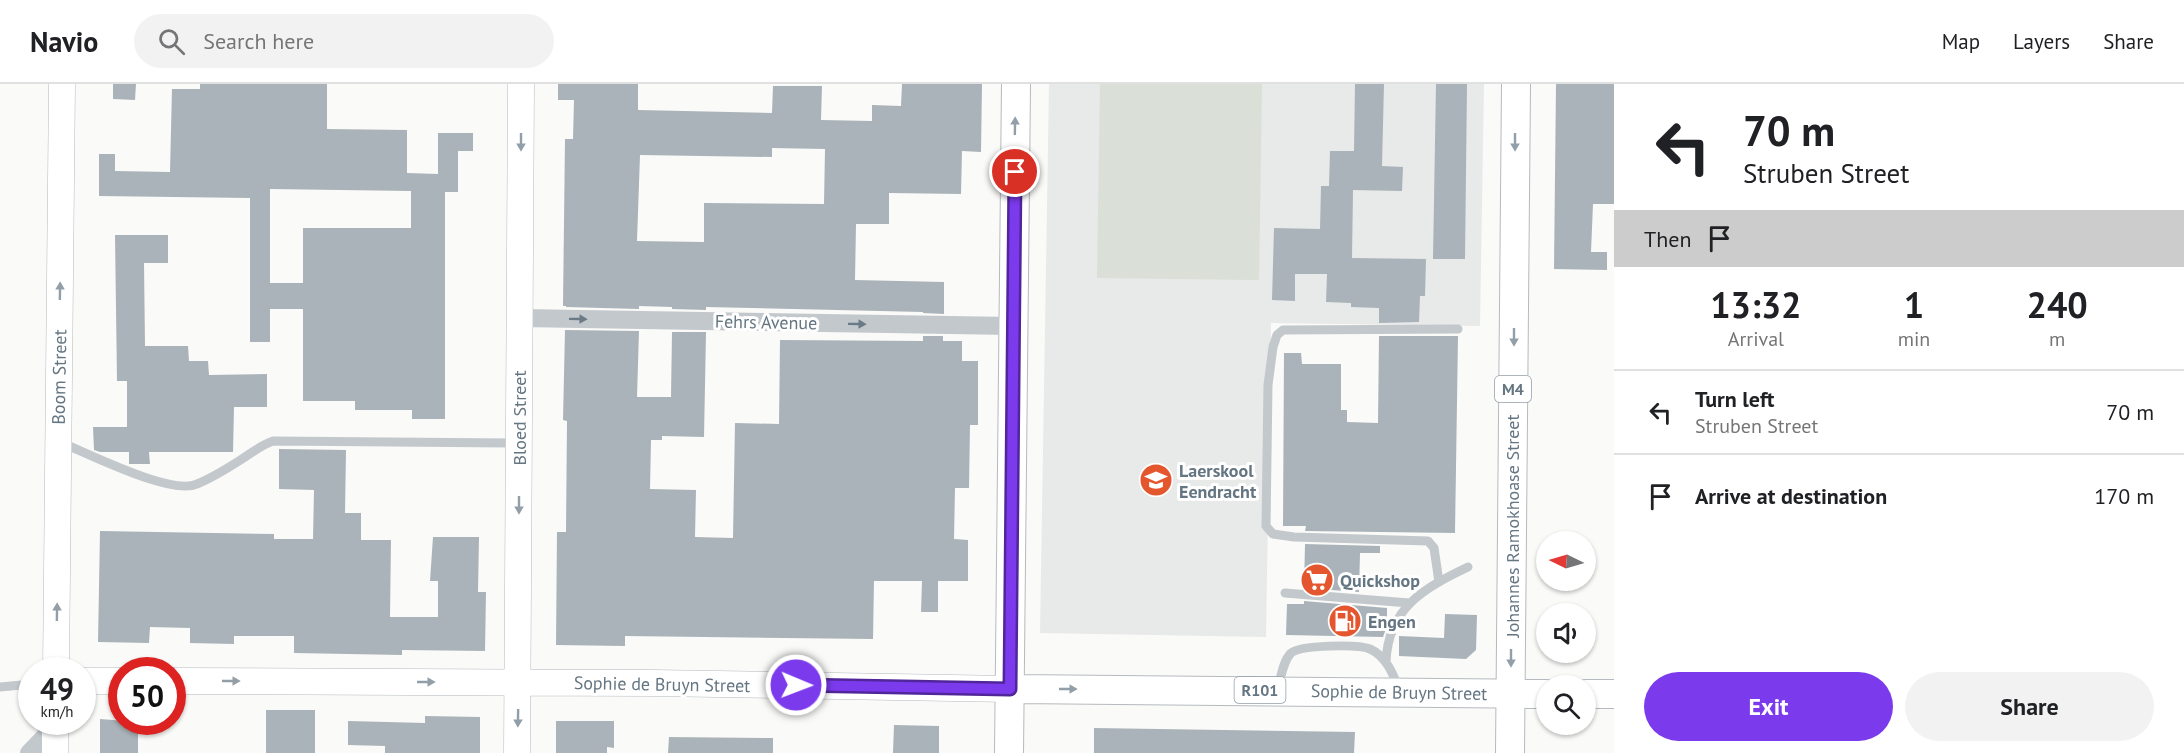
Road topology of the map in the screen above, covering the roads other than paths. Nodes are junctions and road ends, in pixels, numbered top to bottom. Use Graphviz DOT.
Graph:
graph roads {
  1 [pos="46,84"];
  2 [pos="62,84"];
  3 [pos="521,84"];
  4 [pos="1016,84"];
  5 [pos="1516,84"];
  6 [pos="62,139"];
  7 [pos="520,318"];
  8 [pos="1012,326"];
  9 [pos="1458,329"];
  10 [pos="58,442"];
  11 [pos="519,443"];
  12 [pos="1468,567"];
  13 [pos="1439,582"];
  14 [pos="1285,593"];
  15 [pos="1410,603"];
  16 [pos="56,657"];
  17 [pos="1386,662"];
  18 [pos="186,681"];
  19 [pos="518,683"];
  20 [pos="18,685"];
  21 [pos="0,687"];
  22 [pos="1010,689"];
  23 [pos="1278,690"];
  24 [pos="1400,693"];
  25 [pos="1511,694"];
  26 [pos="1536,694"];
  27 [pos="1596,694"];
  28 [pos="1614,694"];
  29 [pos="45,735"];
  30 [pos="55,735"];
  31 [pos="29,753"];
  32 [pos="55,753"];
  33 [pos="517,753"];
  34 [pos="1009,753"];
  35 [pos="1510,753"];
  1 -- 6 [label="main road"];
  2 -- 6 [label="main road, Boom Street"];
  3 -- 7 [label="main road, Bloed Street, one-way"];
  8 -- 4 [label="main road, one-way"];
  5 -- 25 [label="main road, Johannes Ramokhoase Street / M4, one-way"];
  10 -- 6 [label="main road, Boom Street, one-way"];
  7 -- 8 [label="street, Fehrs Avenue, one-way"];
  7 -- 11 [label="main road, Bloed Street"];
  8 -- 22 [label="main road"];
  9 -- 13 [label="lane"];
  10 -- 11 [label="lane"];
  16 -- 10 [label="main road, Boom Street, one-way"];
  11 -- 19 [label="main road, Bloed Street, one-way"];
  12 -- 13 [label="lane"];
  13 -- 15 [label="lane"];
  14 -- 15 [label="lane"];
  15 -- 17 [label="lane"];
  17 -- 23 [label="lane"];
  17 -- 24 [label="lane"];
  18 -- 19 [label="main road, Sophie de Bruyn Street / R101, one-way"];
  19 -- 22 [label="main road, Sophie de Bruyn Street / R101"];
  19 -- 33 [label="main road, Bloed Street, one-way"];
  20 -- 21 [label="lane"];
  22 -- 23 [label="main road, Sophie de Bruyn Street / R101, one-way"];
  22 -- 34 [label="main road"];
  23 -- 24 [label="main road, Sophie de Bruyn Street / R101"];
  24 -- 25 [label="main road, Sophie de Bruyn Street / R101"];
  25 -- 26 [label="main road, Sophie de Bruyn Street / R101"];
  25 -- 35 [label="main road, Johannes Ramokhoase Street / M4"];
  27 -- 28 [label="main road"];
  29 -- 31 [label="street"];
  30 -- 32 [label="main road"];
}
